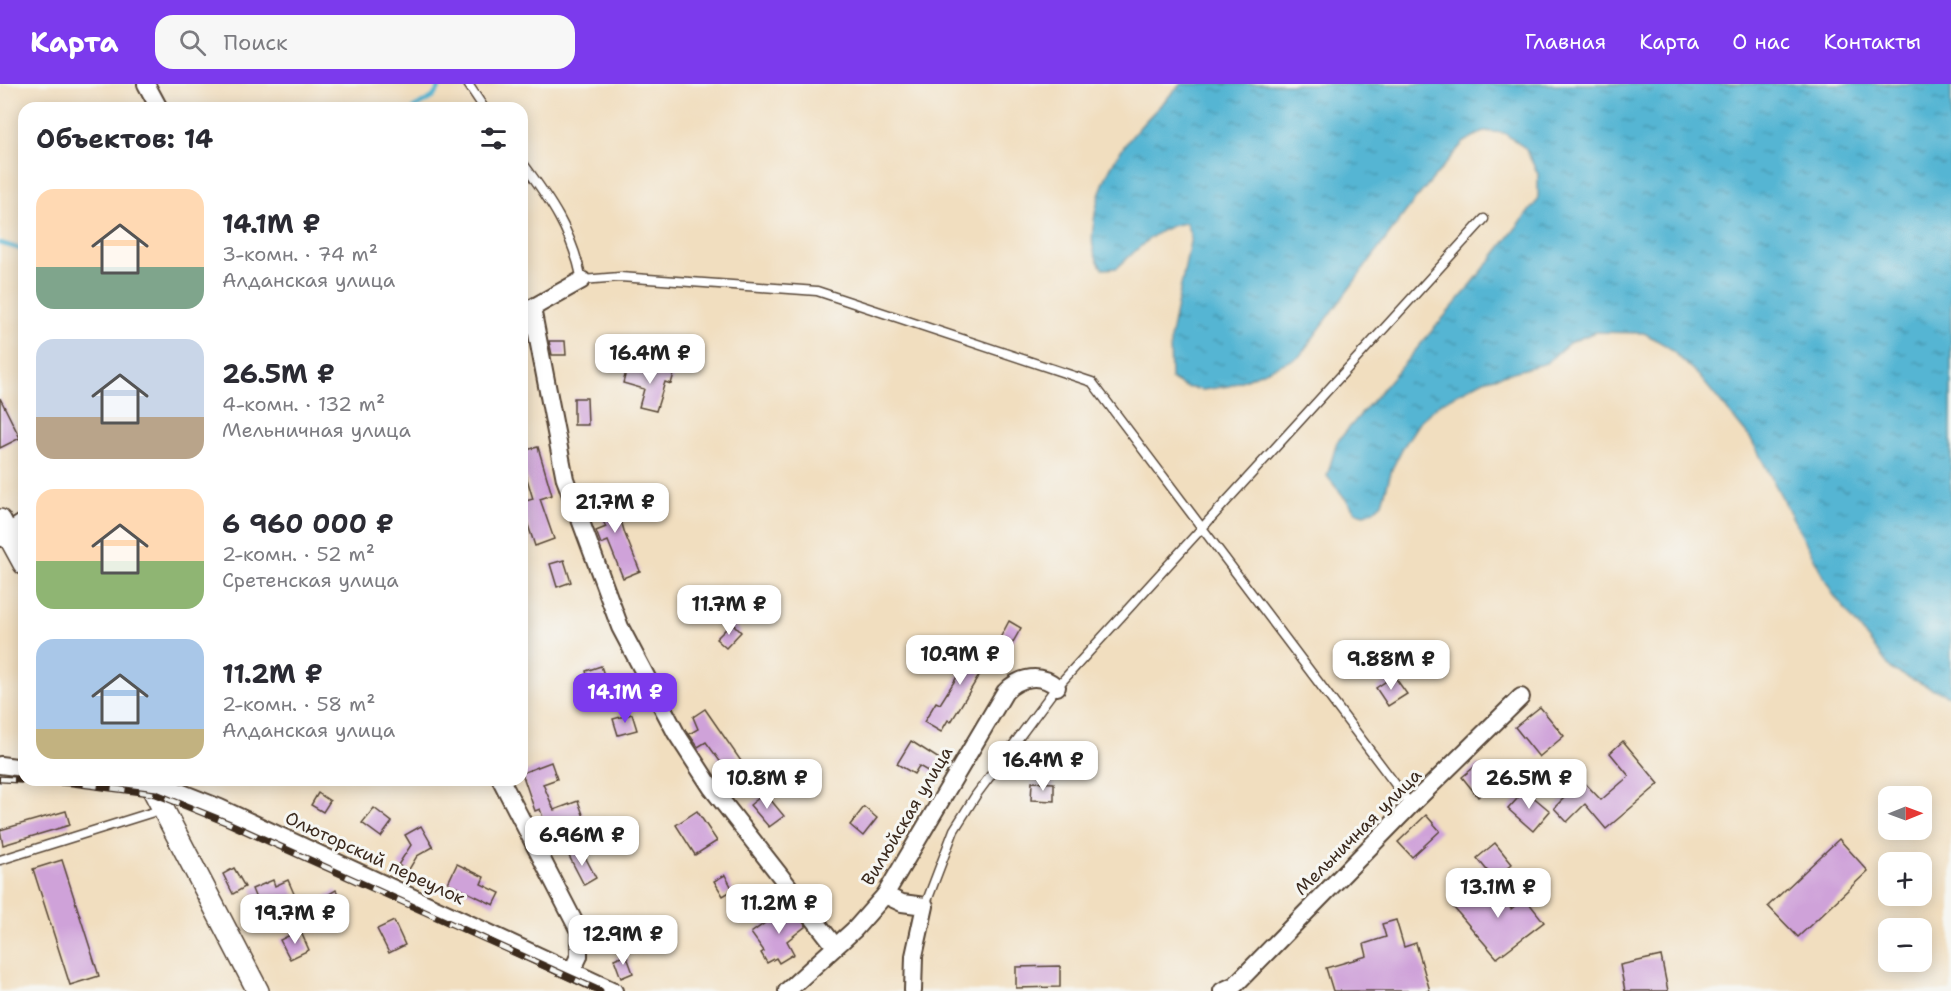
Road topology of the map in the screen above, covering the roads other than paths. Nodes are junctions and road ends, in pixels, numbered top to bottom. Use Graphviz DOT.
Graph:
graph roads {
  1 [pos="146,84"];
  2 [pos="468,84"];
  3 [pos="156,102"];
  4 [pos="480,102"];
  5 [pos="528,170"];
  6 [pos="1484,219"];
  7 [pos="582,280"];
  8 [pos="528,308"];
  9 [pos="528,313"];
  10 [pos="8,528"];
  11 [pos="1202,528"];
  12 [pos="18,550"];
  13 [pos="1057,687"];
  14 [pos="1521,697"];
  15 [pos="0,765"];
  16 [pos="18,767"];
  17 [pos="152,786"];
  18 [pos="162,786"];
  19 [pos="504,786"];
  20 [pos="1411,805"];
  21 [pos="164,808"];
  22 [pos="0,860"];
  23 [pos="885,895"];
  24 [pos="925,906"];
  25 [pos="835,946"];
  26 [pos="572,971"];
  27 [pos="258,991"];
  28 [pos="614,991"];
  29 [pos="787,991"];
  30 [pos="913,991"];
  31 [pos="1222,991"];
  1 -- 3 [label="street"];
  2 -- 4 [label="lane"];
  5 -- 7 [label="lane"];
  6 -- 11 [label="lane"];
  7 -- 8 [label="street"];
  7 -- 11 [label="lane"];
  9 -- 25 [label="street"];
  10 -- 12 [label="street"];
  11 -- 13 [label="lane"];
  11 -- 20 [label="lane"];
  13 -- 23 [label="street, Вилюйская улица"];
  13 -- 24 [label="lane"];
  14 -- 20 [label="street, Мельничная улица"];
  15 -- 16 [label="street"];
  17 -- 21 [label="street"];
  18 -- 26 [label="street, Олюторский переулок"];
  19 -- 26 [label="street"];
  20 -- 31 [label="street, Мельничная улица"];
  21 -- 22 [label="lane"];
  21 -- 27 [label="street"];
  23 -- 24 [label="street"];
  23 -- 25 [label="street, Вилюйская улица"];
  24 -- 30 [label="street"];
  25 -- 29 [label="street, Вилюйская улица"];
  26 -- 28 [label="street, Олюторский переулок"];
}
